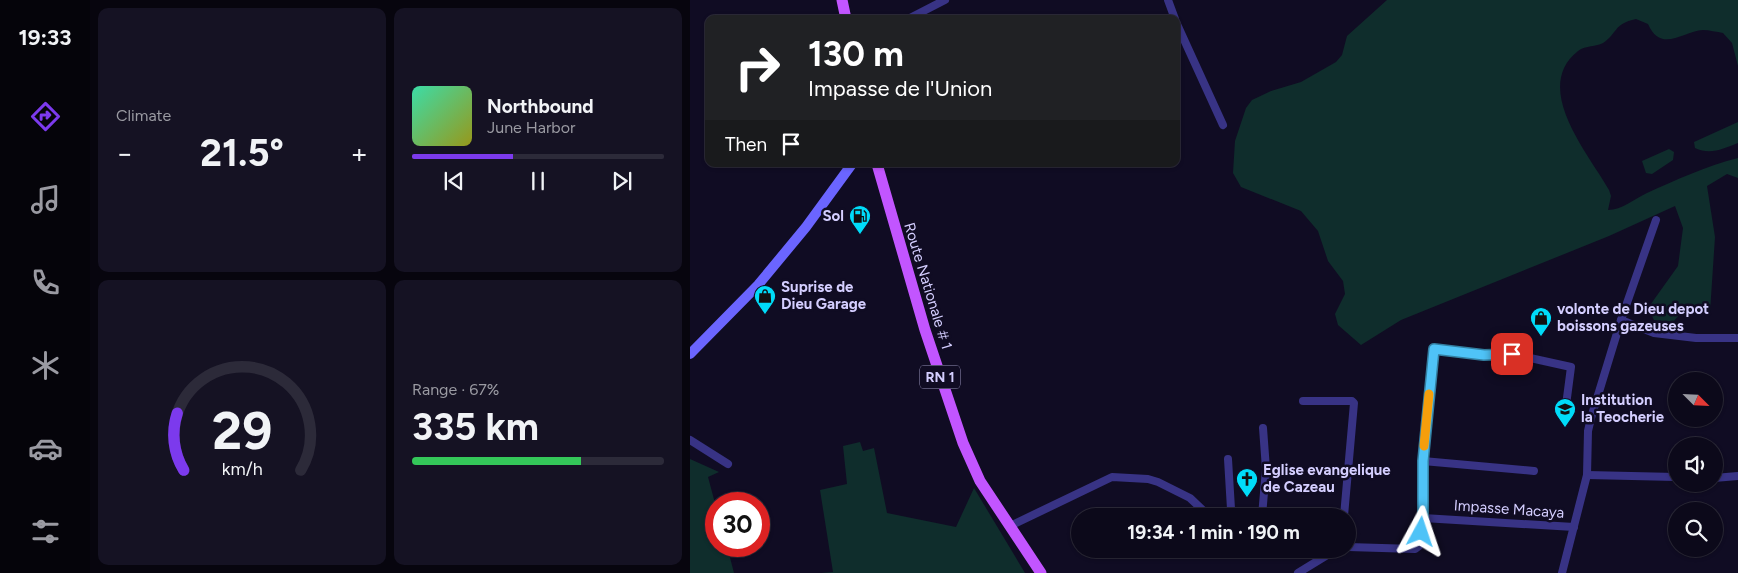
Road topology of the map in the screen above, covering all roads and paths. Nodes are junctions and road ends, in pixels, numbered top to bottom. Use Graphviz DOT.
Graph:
graph roads {
  1 [pos="842,0"];
  2 [pos="945,0"];
  3 [pos="1168,0"];
  4 [pos="845,15"];
  5 [pos="916,15"];
  6 [pos="1174,15"];
  7 [pos="1180,29"];
  8 [pos="1223,125"];
  9 [pos="850,167"];
  10 [pos="878,167"];
  11 [pos="1656,220"];
  12 [pos="1621,320"];
  13 [pos="1738,338"];
  14 [pos="690,354"];
  15 [pos="1303,401"];
  16 [pos="1565,413"];
  17 [pos="1264,428"];
  18 [pos="690,440"];
  19 [pos="1228,459"];
  20 [pos="1423,461"];
  21 [pos="728,464"];
  22 [pos="1534,471"];
  23 [pos="1587,474"];
  24 [pos="1738,476"];
  25 [pos="1668,477"];
  26 [pos="1723,477"];
  27 [pos="1201,508"];
  28 [pos="1230,508"];
  29 [pos="1263,508"];
  30 [pos="1345,508"];
  31 [pos="1423,518"];
  32 [pos="1010,526"];
  33 [pos="1574,527"];
  34 [pos="1356,547"];
  35 [pos="1322,558"];
  36 [pos="1042,573"];
  37 [pos="1298,573"];
  38 [pos="1562,573"];
  1 -- 4 [label="main road"];
  2 -- 5 [label="street"];
  3 -- 6 [label="street"];
  7 -- 8 [label="street"];
  9 -- 14 [label="main road"];
  10 -- 32 [label="main road, Route Nationale # 1 / RN 1"];
  11 -- 12 [label="street"];
  12 -- 13 [label="street"];
  12 -- 23 [label="street"];
  15 -- 30 [label="street"];
  16 -- 20 [label="street"];
  17 -- 29 [label="street"];
  18 -- 21 [label="street"];
  19 -- 28 [label="street"];
  20 -- 22 [label="street"];
  20 -- 31 [label="street"];
  23 -- 25 [label="street"];
  23 -- 33 [label="street"];
  24 -- 26 [label="street"];
  27 -- 32 [label="street"];
  31 -- 33 [label="street, Impasse Macaya"];
  31 -- 34 [label="street"];
  32 -- 36 [label="main road, Route Nationale # 1 / RN 1"];
  33 -- 38 [label="street"];
  35 -- 37 [label="street"];
}
